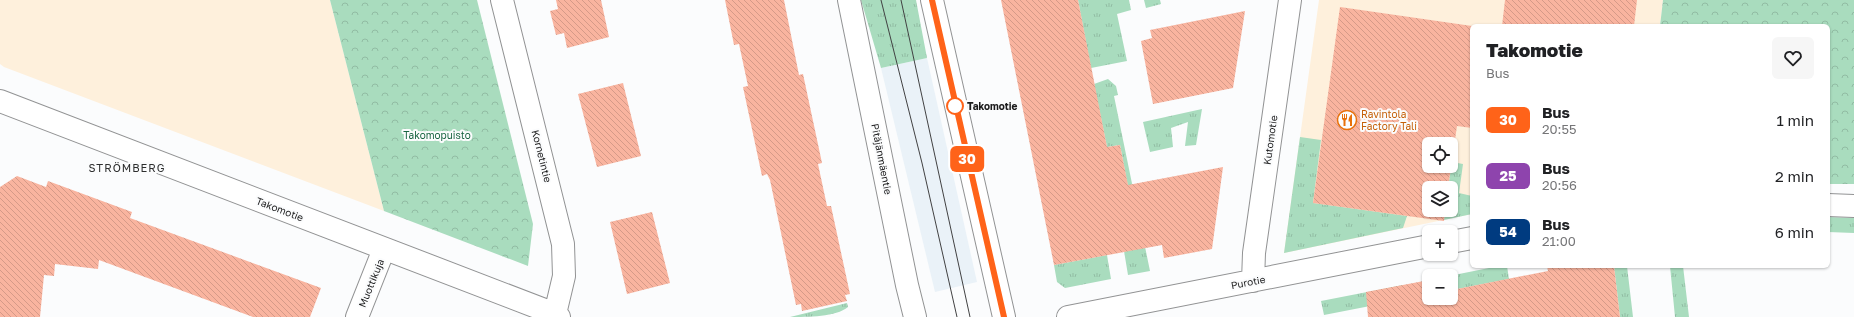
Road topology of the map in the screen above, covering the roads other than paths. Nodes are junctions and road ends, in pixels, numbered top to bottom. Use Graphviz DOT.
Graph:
graph roads {
  1 [pos="502,0"];
  2 [pos="849,0"];
  3 [pos="932,0"];
  4 [pos="1290,0"];
  5 [pos="0,101"];
  6 [pos="1830,206"];
  7 [pos="1854,206"];
  8 [pos="1470,238"];
  9 [pos="1458,241"];
  10 [pos="1422,247"];
  11 [pos="384,249"];
  12 [pos="1253,281"];
  13 [pos="557,315"];
  14 [pos="357,317"];
  15 [pos="915,317"];
  16 [pos="1004,317"];
  17 [pos="1068,317"];
  1 -- 13 [label="street, Kornetintie"];
  2 -- 15 [label="street, Pitäjänmäentie"];
  3 -- 16 [label="street"];
  4 -- 12 [label="street, Kutomotie"];
  5 -- 11 [label="street, Takomotie"];
  6 -- 7 [label="street"];
  8 -- 9 [label="street"];
  10 -- 12 [label="street, Purotie"];
  11 -- 13 [label="street, Takomotie"];
  11 -- 14 [label="street, Muottikuja"];
  12 -- 17 [label="street, Purotie"];
}
